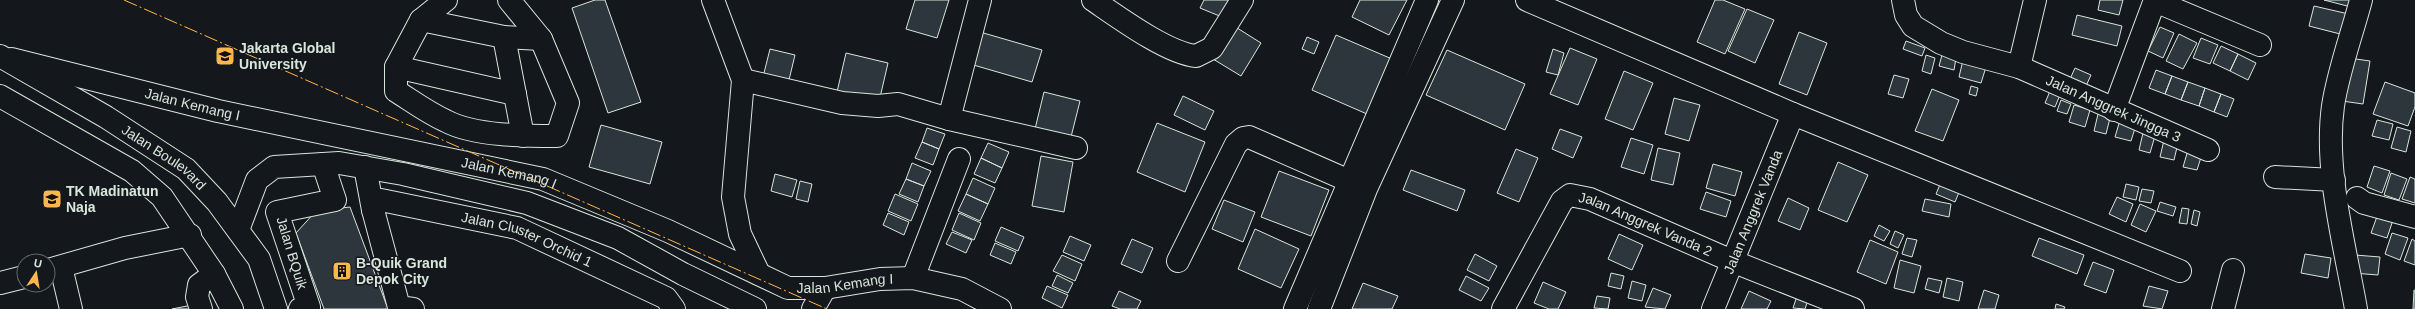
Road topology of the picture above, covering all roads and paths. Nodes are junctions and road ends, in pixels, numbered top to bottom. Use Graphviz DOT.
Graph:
graph roads {
  1 [pos="446,0"];
  2 [pos="509,0"];
  3 [pos="713,0"];
  4 [pos="980,0"];
  5 [pos="1092,0"];
  6 [pos="1242,0"];
  7 [pos="1427,0"];
  8 [pos="1453,0"];
  9 [pos="1527,0"];
  10 [pos="1903,0"];
  11 [pos="2034,0"];
  12 [pos="2361,0"];
  13 [pos="2155,1"];
  14 [pos="421,20"];
  15 [pos="504,37"];
  16 [pos="542,39"];
  17 [pos="2260,45"];
  18 [pos="0,56"];
  19 [pos="396,67"];
  20 [pos="2019,67"];
  21 [pos="743,80"];
  22 [pos="515,94"];
  23 [pos="0,96"];
  24 [pos="2114,110"];
  25 [pos="1793,114"];
  26 [pos="949,119"];
  27 [pos="477,130"];
  28 [pos="523,136"];
  29 [pos="1076,148"];
  30 [pos="2208,150"];
  31 [pos="959,159"];
  32 [pos="323,164"];
  33 [pos="476,165"];
  34 [pos="366,167"];
  35 [pos="2275,177"];
  36 [pos="2334,180"];
  37 [pos="1358,185"];
  38 [pos="473,191"];
  39 [pos="2357,198"];
  40 [pos="373,210"];
  41 [pos="2415,217"];
  42 [pos="238,230"];
  43 [pos="668,231"];
  44 [pos="190,235"];
  45 [pos="656,259"];
  46 [pos="1178,261"];
  47 [pos="1732,261"];
  48 [pos="56,268"];
  49 [pos="750,270"];
  50 [pos="2234,270"];
  51 [pos="56,271"];
  52 [pos="2180,271"];
  53 [pos="214,274"];
  54 [pos="913,278"];
  55 [pos="16,279"];
  56 [pos="0,283"];
  57 [pos="825,288"];
  58 [pos="747,305"];
  59 [pos="71,309"];
  60 [pos="201,309"];
  61 [pos="232,309"];
  62 [pos="276,309"];
  63 [pos="300,309"];
  64 [pos="413,309"];
  65 [pos="674,309"];
  66 [pos="813,309"];
  67 [pos="1000,309"];
  68 [pos="1295,309"];
  69 [pos="1319,309"];
  70 [pos="1503,309"];
  71 [pos="1713,309"];
  72 [pos="1853,309"];
  73 [pos="2223,309"];
  74 [pos="2356,309"];
  1 -- 14 [label="street"];
  2 -- 16 [label="street"];
  3 -- 21 [label="street"];
  4 -- 26 [label="street"];
  5 -- 6 [label="street"];
  7 -- 37 [label="street"];
  8 -- 37 [label="street"];
  9 -- 25 [label="street"];
  10 -- 20 [label="street, Jalan Anggrek Jingga 3"];
  11 -- 20 [label="street"];
  12 -- 36 [label="street"];
  13 -- 17 [label="street"];
  13 -- 24 [label="street"];
  14 -- 15 [label="street"];
  14 -- 19 [label="street"];
  15 -- 16 [label="street"];
  15 -- 22 [label="street"];
  16 -- 28 [label="street"];
  18 -- 33 [label="street, Jalan Kemang I"];
  18 -- 42 [label="street, Jalan Boulevard"];
  19 -- 22 [label="street"];
  19 -- 27 [label="street"];
  20 -- 24 [label="street, Jalan Anggrek Jingga 3"];
  21 -- 26 [label="street"];
  21 -- 49 [label="street"];
  22 -- 28 [label="street"];
  23 -- 44 [label="street, Jalan Boulevard"];
  24 -- 30 [label="street, Jalan Anggrek Jingga 3"];
  25 -- 47 [label="street, Jalan Anggrek Vanda"];
  25 -- 52 [label="street"];
  26 -- 29 [label="street"];
  27 -- 28 [label="street"];
  27 -- 33 [label="street"];
  31 -- 54 [label="street"];
  32 -- 34 [label="street, Jalan Kemang I"];
  32 -- 42 [label="street, Jalan Kemang I"];
  32 -- 63 [label="street, Jalan BQuik"];
  33 -- 38 [label="street"];
  33 -- 43 [label="street, Jalan Kemang I"];
  34 -- 38 [label="street, Jalan Kemang I"];
  34 -- 40 [label="street"];
  35 -- 36 [label="street"];
  36 -- 74 [label="street"];
  37 -- 46 [label="street"];
  37 -- 68 [label="street"];
  37 -- 69 [label="street"];
  38 -- 45 [label="street, Jalan Kemang I"];
  39 -- 41 [label="street"];
  40 -- 64 [label="street"];
  40 -- 65 [label="street, Jalan Cluster Orchid 1"];
  42 -- 62 [label="street, Jalan Boulevard"];
  43 -- 45 [label="street"];
  43 -- 49 [label="street, Jalan Kemang I"];
  44 -- 48 [label="street"];
  44 -- 53 [label="street, Jalan Boulevard"];
  45 -- 58 [label="street, Jalan Kemang I"];
  47 -- 70 [label="street, Jalan Anggrek Vanda 2"];
  47 -- 71 [label="street, Jalan Anggrek Vanda"];
  47 -- 72 [label="street, Jalan Anggrek Vanda 2"];
  49 -- 57 [label="street, Jalan Kemang I"];
  50 -- 73 [label="street"];
  51 -- 59 [label="street"];
  53 -- 60 [label="street"];
  53 -- 61 [label="street, Jalan Boulevard"];
  54 -- 57 [label="street, Jalan Kemang I"];
  54 -- 67 [label="street, Jalan Kemang I"];
  55 -- 56 [label="street"];
  57 -- 66 [label="street"];
}
